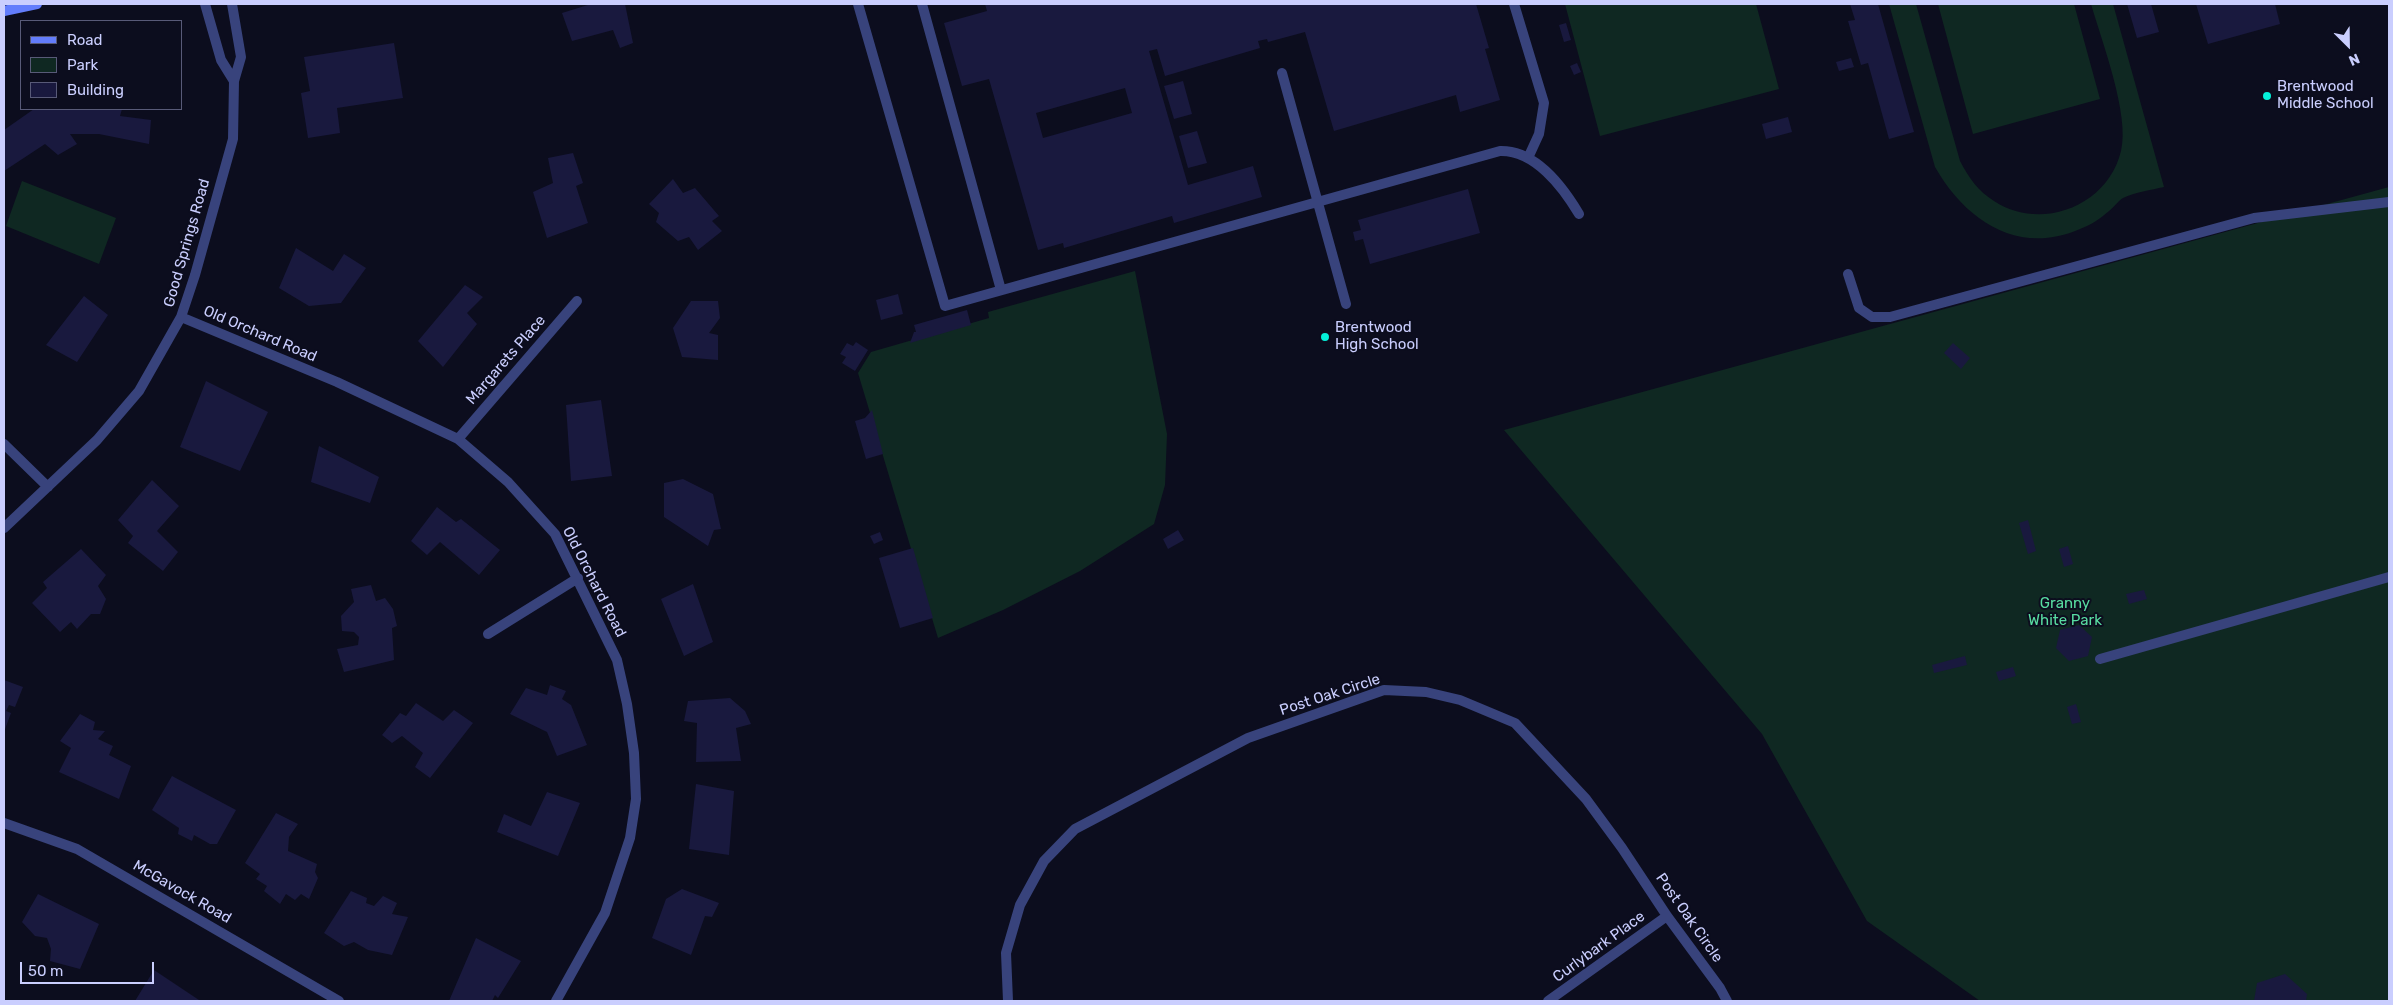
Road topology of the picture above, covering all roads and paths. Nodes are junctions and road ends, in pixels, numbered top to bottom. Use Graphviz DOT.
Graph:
graph roads {
  1 [pos="37,4"];
  2 [pos="205,4"];
  3 [pos="232,4"];
  4 [pos="858,4"];
  5 [pos="922,4"];
  6 [pos="1514,4"];
  7 [pos="4,11"];
  8 [pos="1282,73"];
  9 [pos="234,81"];
  10 [pos="1528,158"];
  11 [pos="1318,201"];
  12 [pos="2389,202"];
  13 [pos="1579,214"];
  14 [pos="1848,274"];
  15 [pos="1001,290"];
  16 [pos="577,301"];
  17 [pos="1346,304"];
  18 [pos="182,317"];
  19 [pos="458,438"];
  20 [pos="4,444"];
  21 [pos="48,488"];
  22 [pos="4,528"];
  23 [pos="2389,577"];
  24 [pos="578,578"];
  25 [pos="488,634"];
  26 [pos="2100,658"];
  27 [pos="4,823"];
  28 [pos="1667,916"];
  29 [pos="339,1001"];
  30 [pos="556,1001"];
  31 [pos="1008,1001"];
  32 [pos="1548,1001"];
  33 [pos="1727,1001"];
  1 -- 7 [label="main road"];
  2 -- 9 [label="street"];
  3 -- 9 [label="street, Good Springs Road"];
  4 -- 15 [label="street"];
  5 -- 15 [label="street"];
  6 -- 10 [label="street"];
  8 -- 11 [label="street"];
  9 -- 18 [label="street, Good Springs Road"];
  10 -- 11 [label="street"];
  10 -- 13 [label="street"];
  11 -- 15 [label="street"];
  11 -- 17 [label="street"];
  12 -- 14 [label="street"];
  16 -- 19 [label="street, Margarets Place"];
  18 -- 19 [label="street, Old Orchard Road"];
  18 -- 21 [label="street, Good Springs Road"];
  19 -- 24 [label="street, Old Orchard Road"];
  20 -- 21 [label="street"];
  21 -- 22 [label="street, Good Springs Road"];
  23 -- 26 [label="street"];
  24 -- 25 [label="street"];
  24 -- 30 [label="street, Old Orchard Road"];
  27 -- 29 [label="street, McGavock Road"];
  28 -- 31 [label="street, Post Oak Circle"];
  28 -- 32 [label="street, Curlybark Place"];
  28 -- 33 [label="street, Post Oak Circle"];
}
